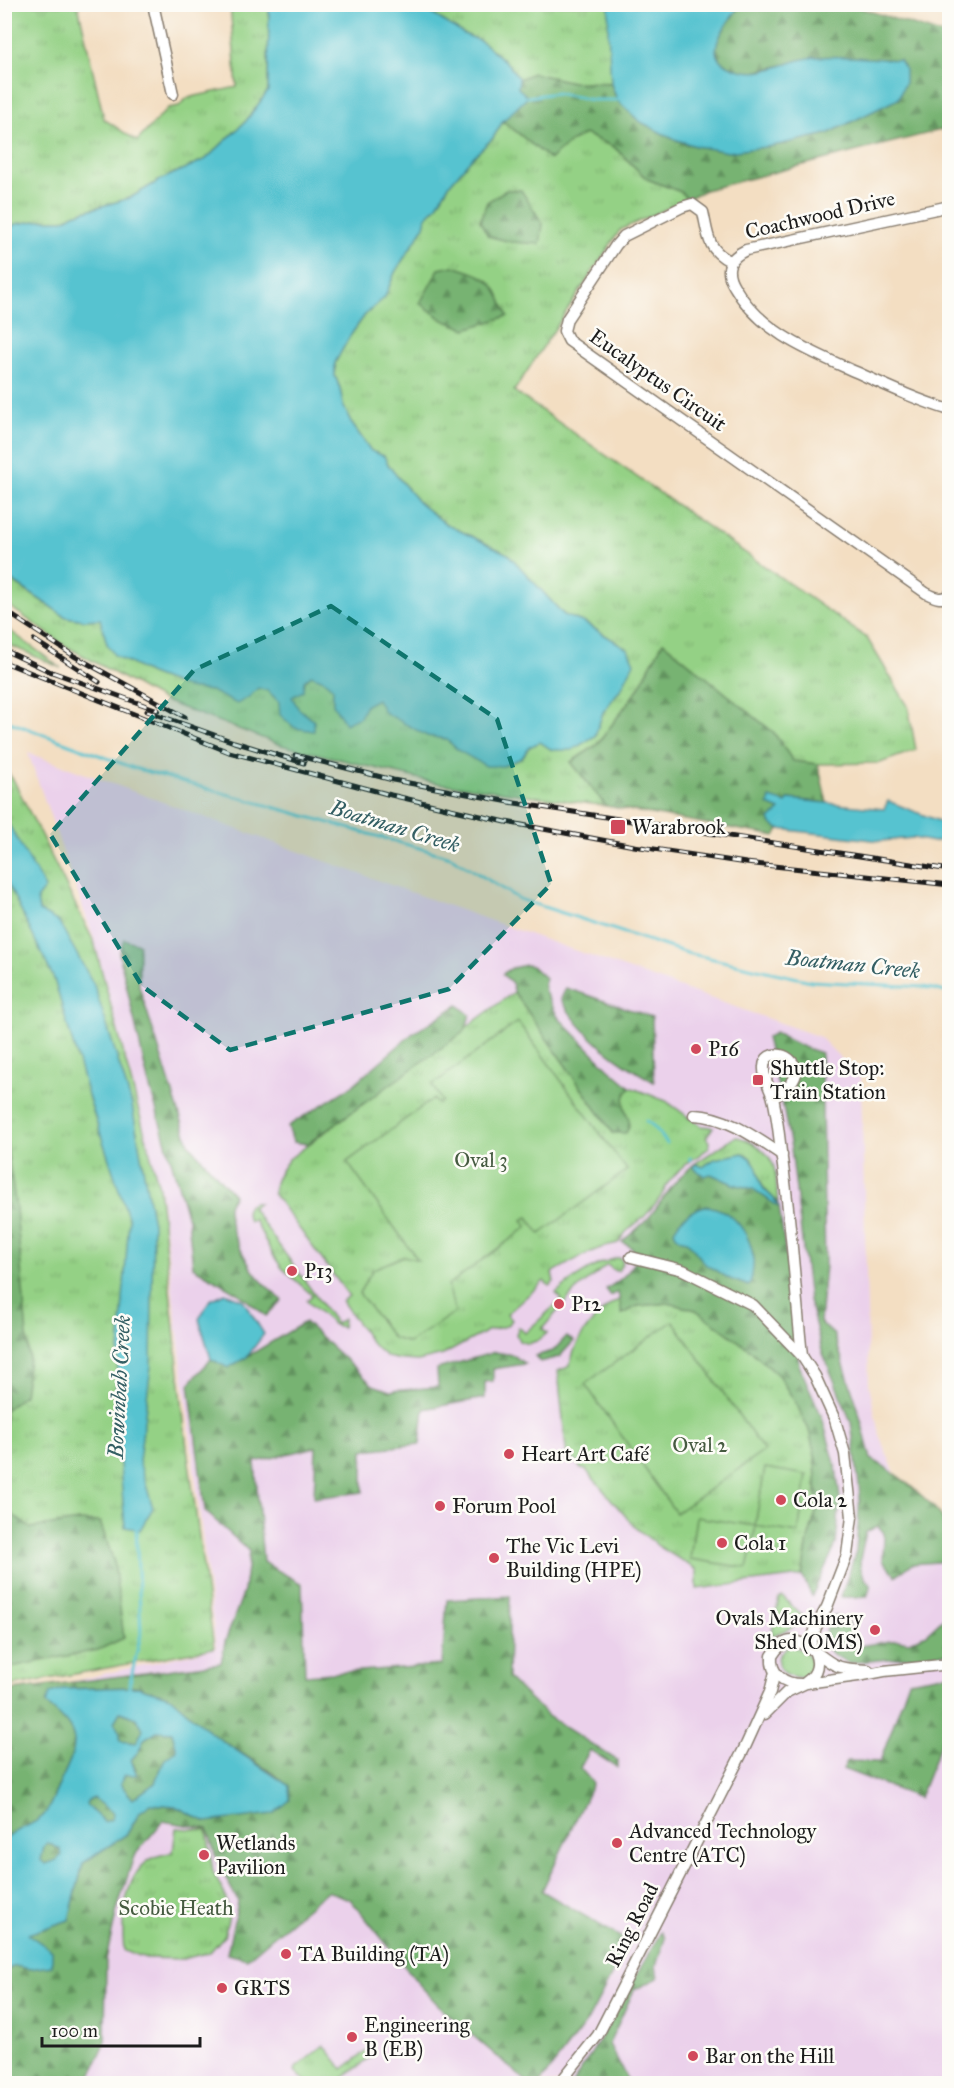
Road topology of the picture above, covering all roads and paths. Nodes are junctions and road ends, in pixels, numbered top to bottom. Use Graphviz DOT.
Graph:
graph roads {
  1 [pos="153,4"];
  2 [pos="173,94"];
  3 [pos="950,206"];
  4 [pos="730,261"];
  5 [pos="950,410"];
  6 [pos="950,595"];
  7 [pos="773,1099"];
  8 [pos="694,1114"];
  9 [pos="782,1155"];
  10 [pos="631,1257"];
  11 [pos="802,1356"];
  12 [pos="816,1628"];
  13 [pos="798,1641"];
  14 [pos="811,1648"];
  15 [pos="950,1664"];
  16 [pos="884,1671"];
  17 [pos="775,1672"];
  18 [pos="804,1684"];
  19 [pos="746,1745"];
  20 [pos="559,2084"];
  1 -- 2 [label="street"];
  3 -- 4 [label="street, Coachwood Drive"];
  4 -- 5 [label="street, Coachwood Drive"];
  4 -- 6 [label="street, Eucalyptus Circuit"];
  7 -- 9 [label="street"];
  8 -- 9 [label="street"];
  9 -- 11 [label="street"];
  10 -- 11 [label="street"];
  11 -- 12 [label="street"];
  12 -- 13 [label="street"];
  12 -- 14 [label="street"];
  13 -- 14 [label="street, Ring Road"];
  13 -- 17 [label="street, Ring Road"];
  14 -- 16 [label="street, Ring Road"];
  14 -- 18 [label="street"];
  15 -- 16 [label="street, Ring Road"];
  16 -- 18 [label="street, Ring Road"];
  17 -- 18 [label="street"];
  17 -- 19 [label="street, Ring Road"];
  18 -- 19 [label="street, Ring Road"];
  19 -- 20 [label="street, Ring Road"];
}
